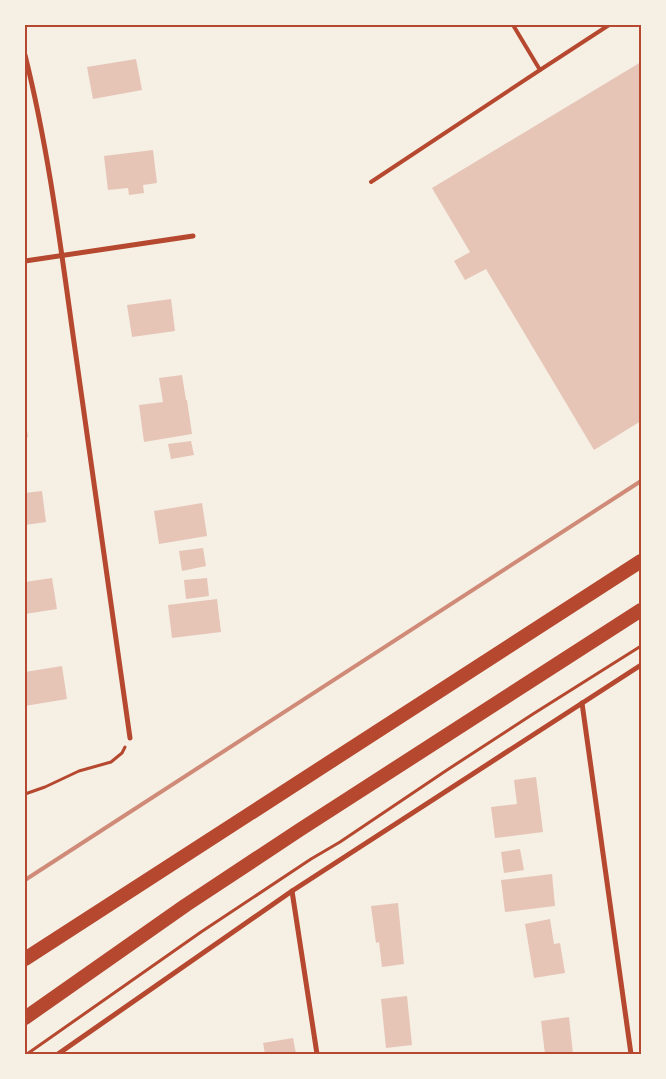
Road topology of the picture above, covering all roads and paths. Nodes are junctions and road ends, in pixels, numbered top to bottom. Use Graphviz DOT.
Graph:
graph roads {
  1 [pos="513,25"];
  2 [pos="609,25"];
  3 [pos="25,55"];
  4 [pos="540,70"];
  5 [pos="371,182"];
  6 [pos="193,236"];
  7 [pos="62,256"];
  8 [pos="25,260"];
  9 [pos="641,561"];
  10 [pos="641,610"];
  11 [pos="641,646"];
  12 [pos="641,665"];
  13 [pos="582,703"];
  14 [pos="130,738"];
  15 [pos="25,794"];
  16 [pos="292,891"];
  17 [pos="25,960"];
  18 [pos="25,1018"];
  19 [pos="27,1054"];
  20 [pos="58,1054"];
  21 [pos="317,1054"];
  22 [pos="631,1054"];
  1 -- 4 [label="lane"];
  2 -- 4 [label="lane"];
  3 -- 7 [label="street"];
  4 -- 5 [label="lane"];
  6 -- 7 [label="street"];
  7 -- 8 [label="street"];
  7 -- 14 [label="street"];
  9 -- 17 [label="highway"];
  10 -- 18 [label="highway"];
  11 -- 19 [label="path"];
  12 -- 13 [label="street"];
  13 -- 16 [label="street"];
  13 -- 22 [label="street"];
  14 -- 15 [label="path"];
  16 -- 20 [label="street"];
  16 -- 21 [label="street"];
}
